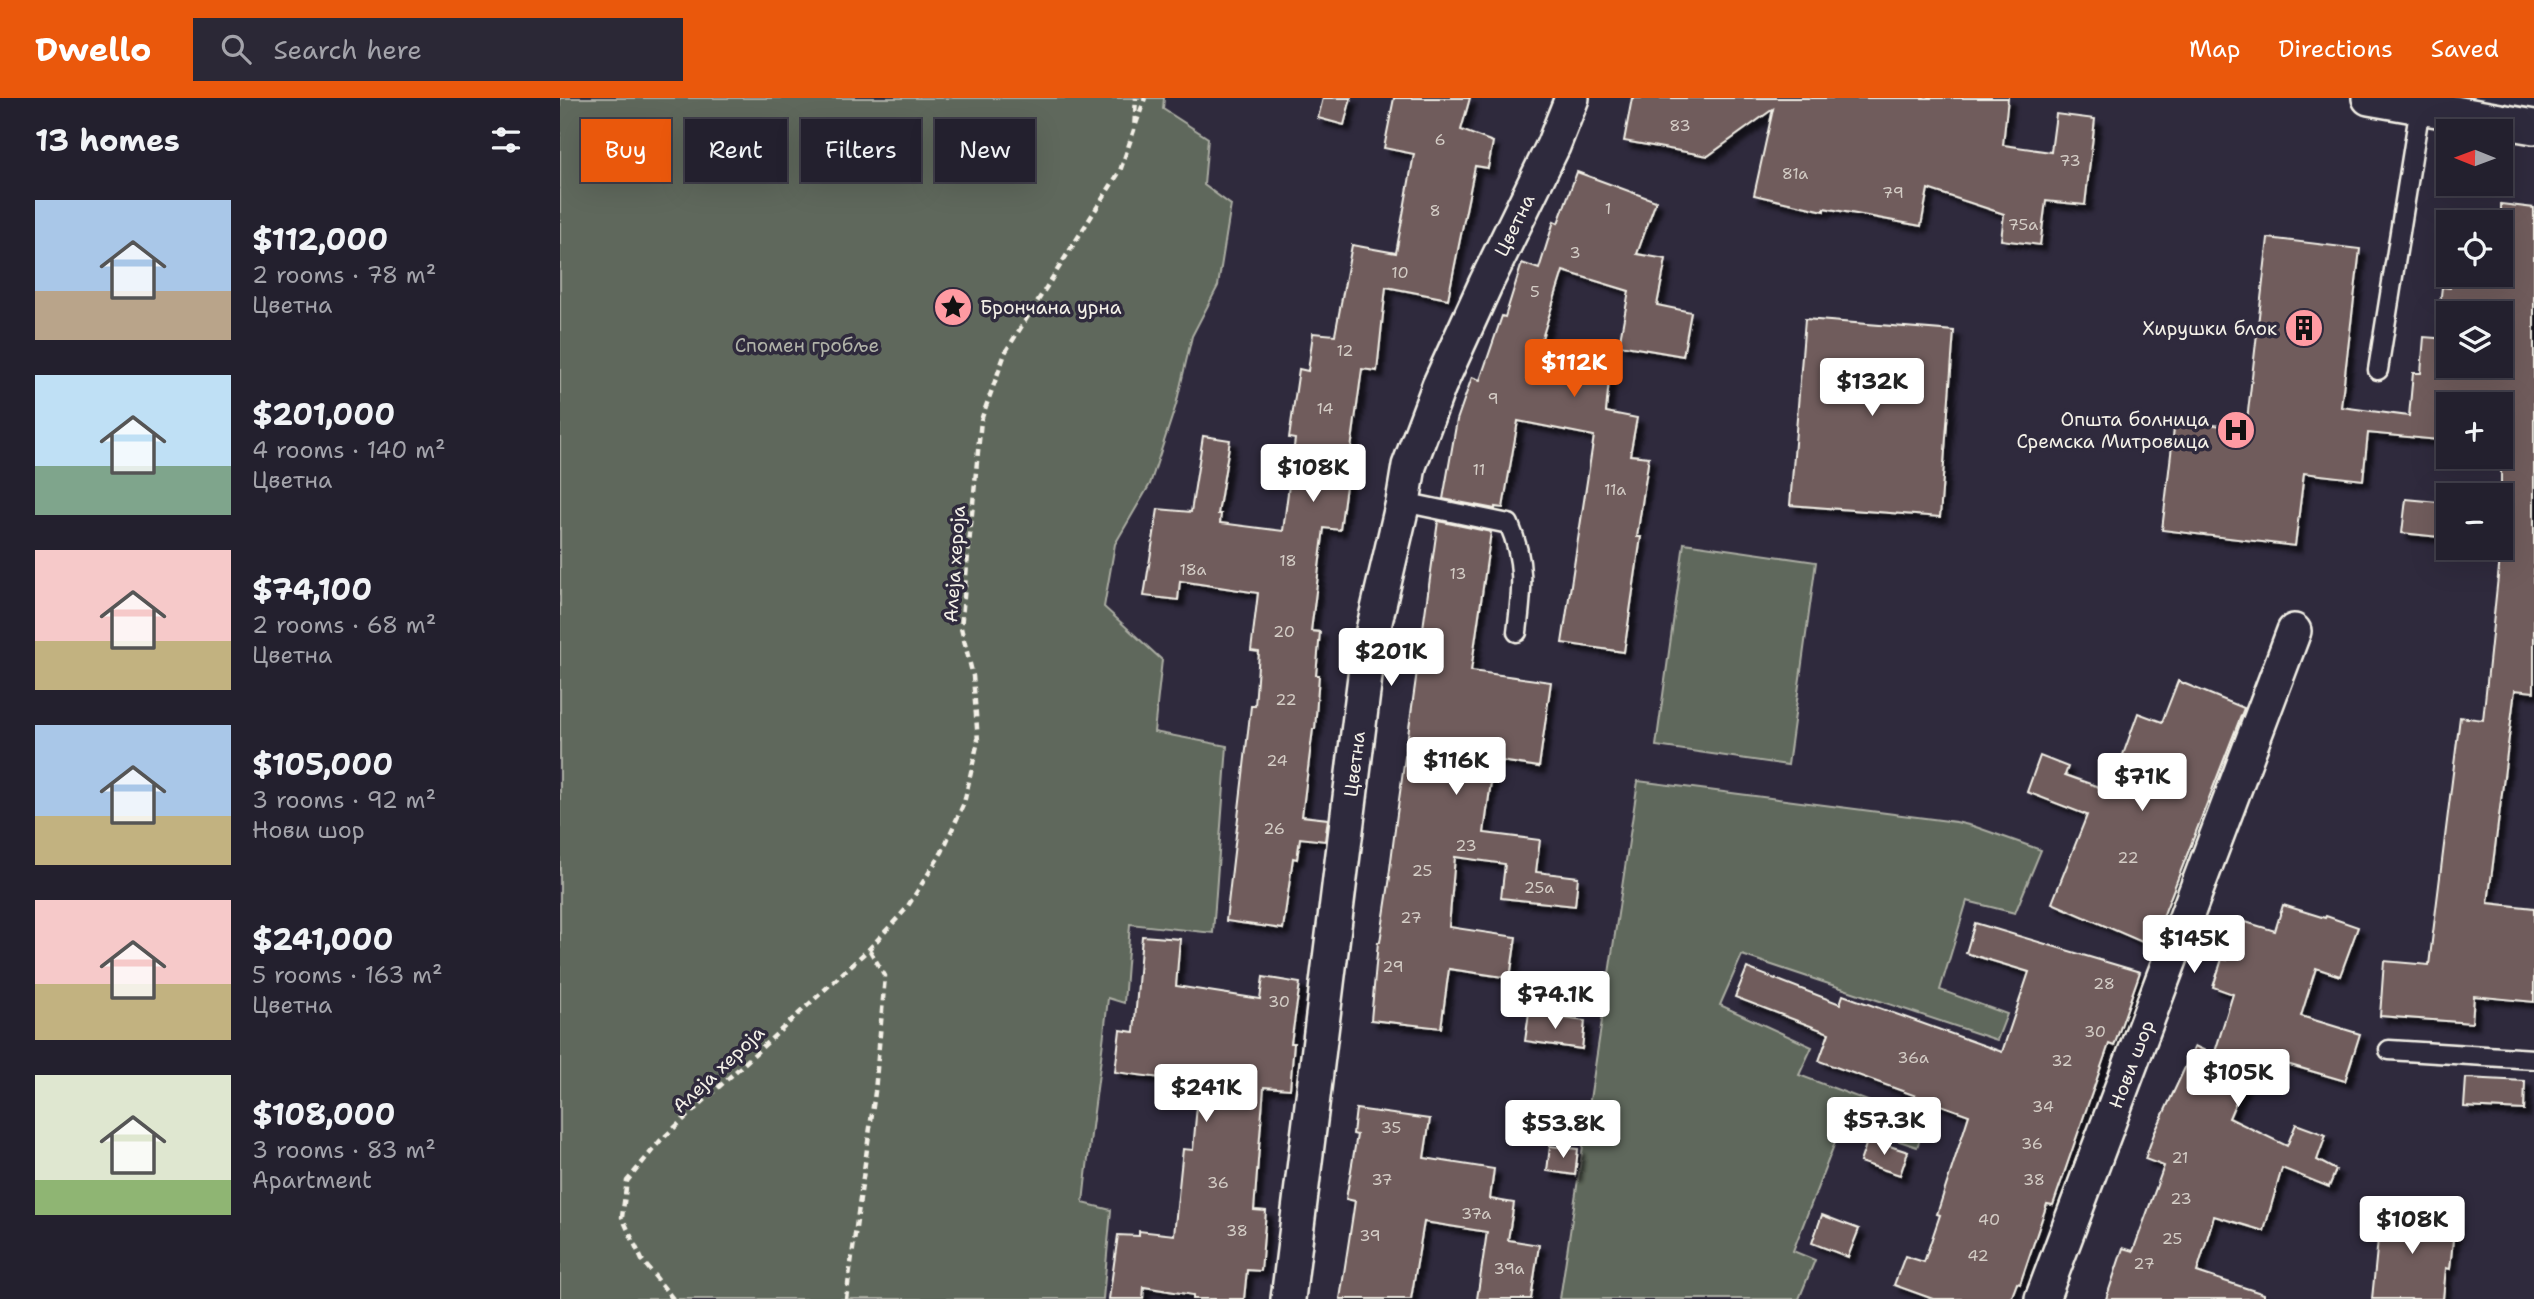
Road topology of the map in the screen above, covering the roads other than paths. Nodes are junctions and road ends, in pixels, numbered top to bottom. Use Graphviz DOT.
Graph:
graph roads {
  1 [pos="1573,98"];
  2 [pos="2368,98"];
  3 [pos="2420,107"];
  4 [pos="2534,127"];
  5 [pos="2378,370"];
  6 [pos="1403,502"];
  7 [pos="2294,631"];
  8 [pos="1517,632"];
  9 [pos="2389,1050"];
  10 [pos="2534,1059"];
  11 [pos="1288,1299"];
  12 [pos="2042,1299"];
  1 -- 6 [label="street, Цветна"];
  2 -- 3 [label="street"];
  3 -- 4 [label="street"];
  3 -- 5 [label="lane"];
  6 -- 8 [label="lane"];
  6 -- 11 [label="street, Цветна"];
  7 -- 12 [label="street, Нови шор"];
  9 -- 10 [label="lane"];
}
